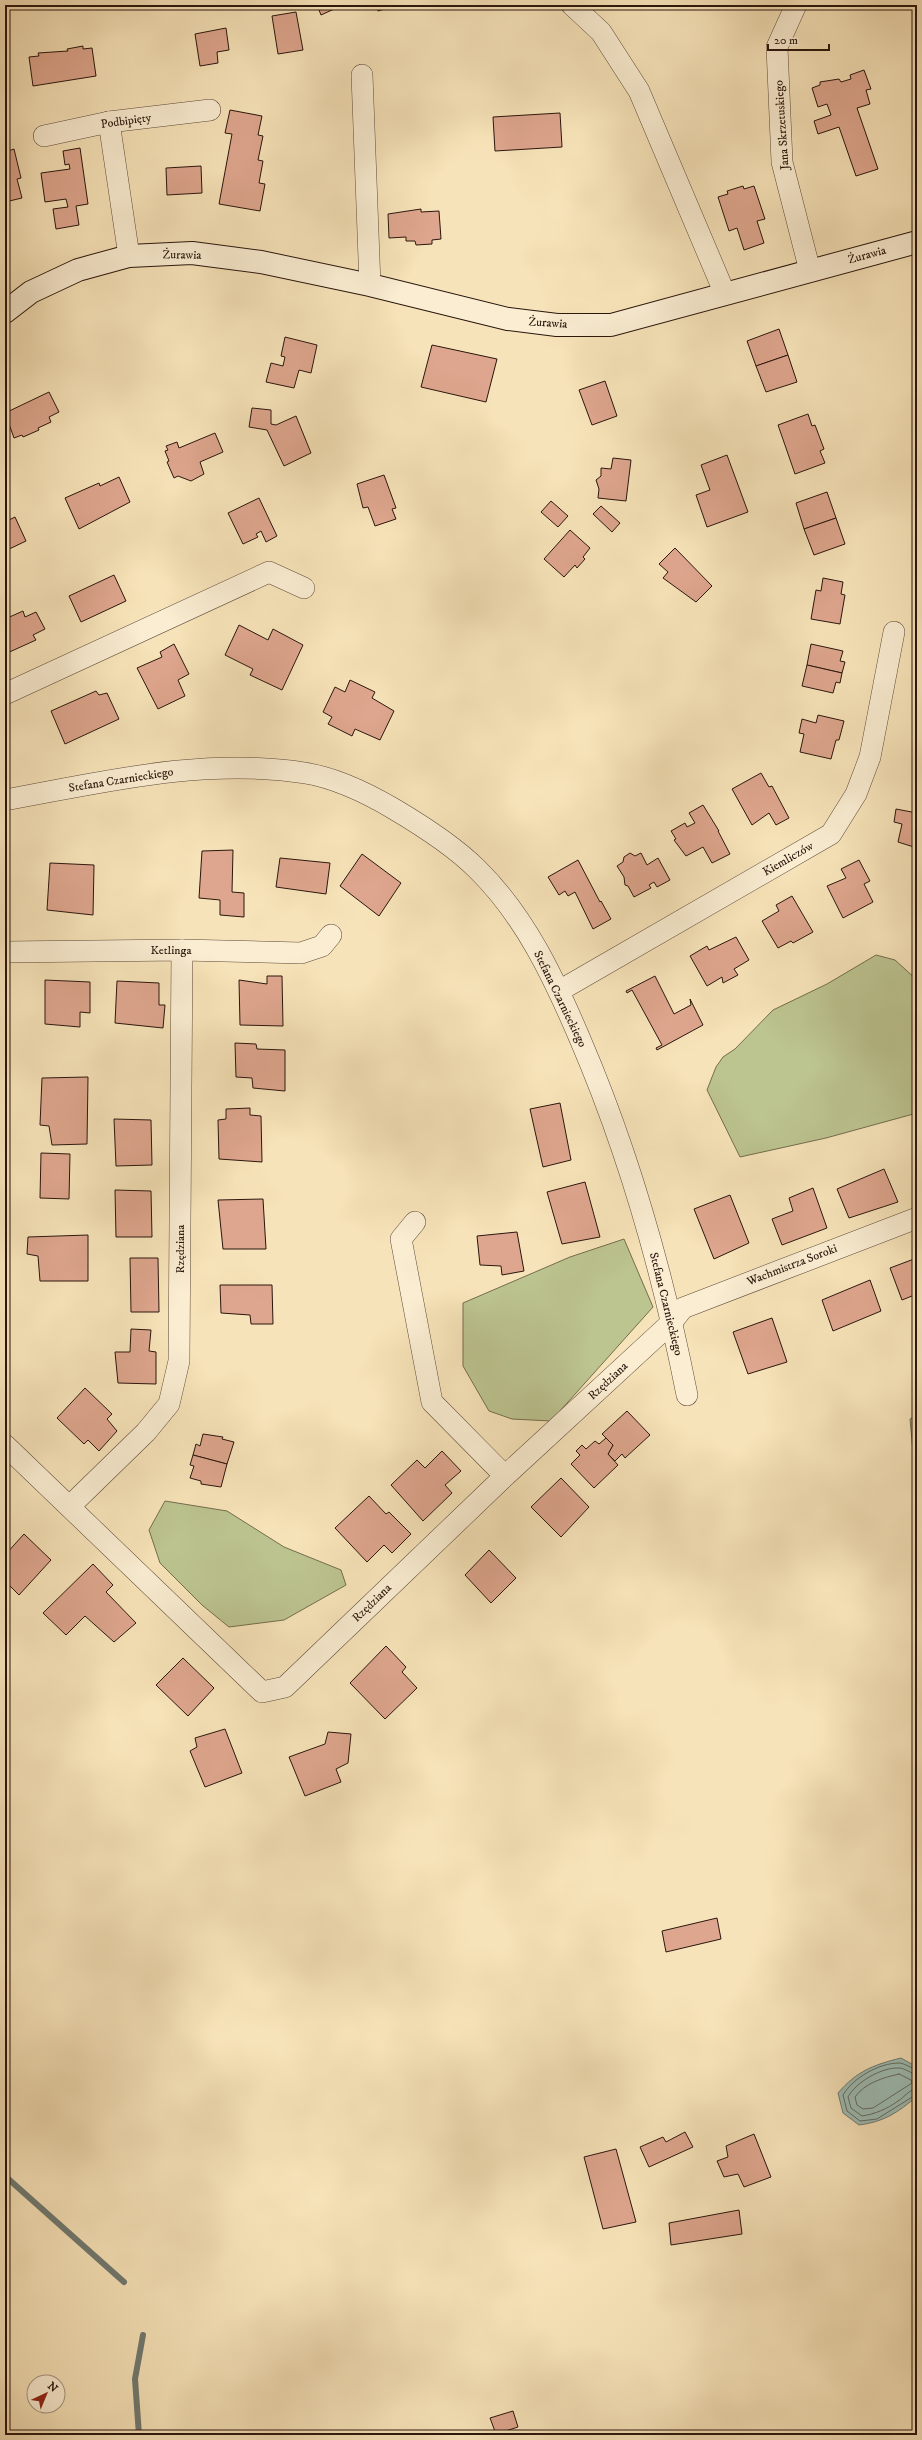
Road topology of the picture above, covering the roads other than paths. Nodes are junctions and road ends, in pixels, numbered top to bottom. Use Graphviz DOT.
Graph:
graph roads {
  1 [pos="572,5"];
  2 [pos="796,5"];
  3 [pos="362,74"];
  4 [pos="210,110"];
  5 [pos="109,122"];
  6 [pos="44,136"];
  7 [pos="917,242"];
  8 [pos="129,256"];
  9 [pos="810,271"];
  10 [pos="370,284"];
  11 [pos="725,294"];
  12 [pos="5,312"];
  13 [pos="304,588"];
  14 [pos="894,632"];
  15 [pos="5,694"];
  16 [pos="5,800"];
  17 [pos="330,935"];
  18 [pos="182,950"];
  19 [pos="5,952"];
  20 [pos="559,991"];
  21 [pos="917,1218"];
  22 [pos="415,1222"];
  23 [pos="672,1322"];
  24 [pos="687,1395"];
  25 [pos="5,1445"];
  26 [pos="505,1476"];
  27 [pos="70,1506"];
  1 -- 11 [label="street"];
  2 -- 9 [label="street, Jana Skrzetuskiego"];
  3 -- 10 [label="street"];
  4 -- 5 [label="street, Podbipięty"];
  5 -- 6 [label="street, Podbipięty"];
  5 -- 8 [label="street"];
  7 -- 9 [label="street, Żurawia"];
  8 -- 10 [label="street, Żurawia"];
  8 -- 12 [label="street, Żurawia"];
  9 -- 11 [label="street, Żurawia"];
  10 -- 11 [label="street, Żurawia"];
  13 -- 15 [label="street"];
  14 -- 20 [label="street, Kiemliczów"];
  16 -- 20 [label="street, Stefana Czarnieckiego"];
  17 -- 18 [label="street, Ketlinga"];
  18 -- 19 [label="street, Ketlinga"];
  18 -- 27 [label="street, Rzędziana"];
  20 -- 23 [label="street, Stefana Czarnieckiego"];
  21 -- 23 [label="street, Wachmistrza Soroki"];
  22 -- 26 [label="street"];
  23 -- 24 [label="street, Stefana Czarnieckiego"];
  23 -- 26 [label="street, Rzędziana"];
  25 -- 27 [label="street, Rzędziana"];
  26 -- 27 [label="street, Rzędziana"];
}
